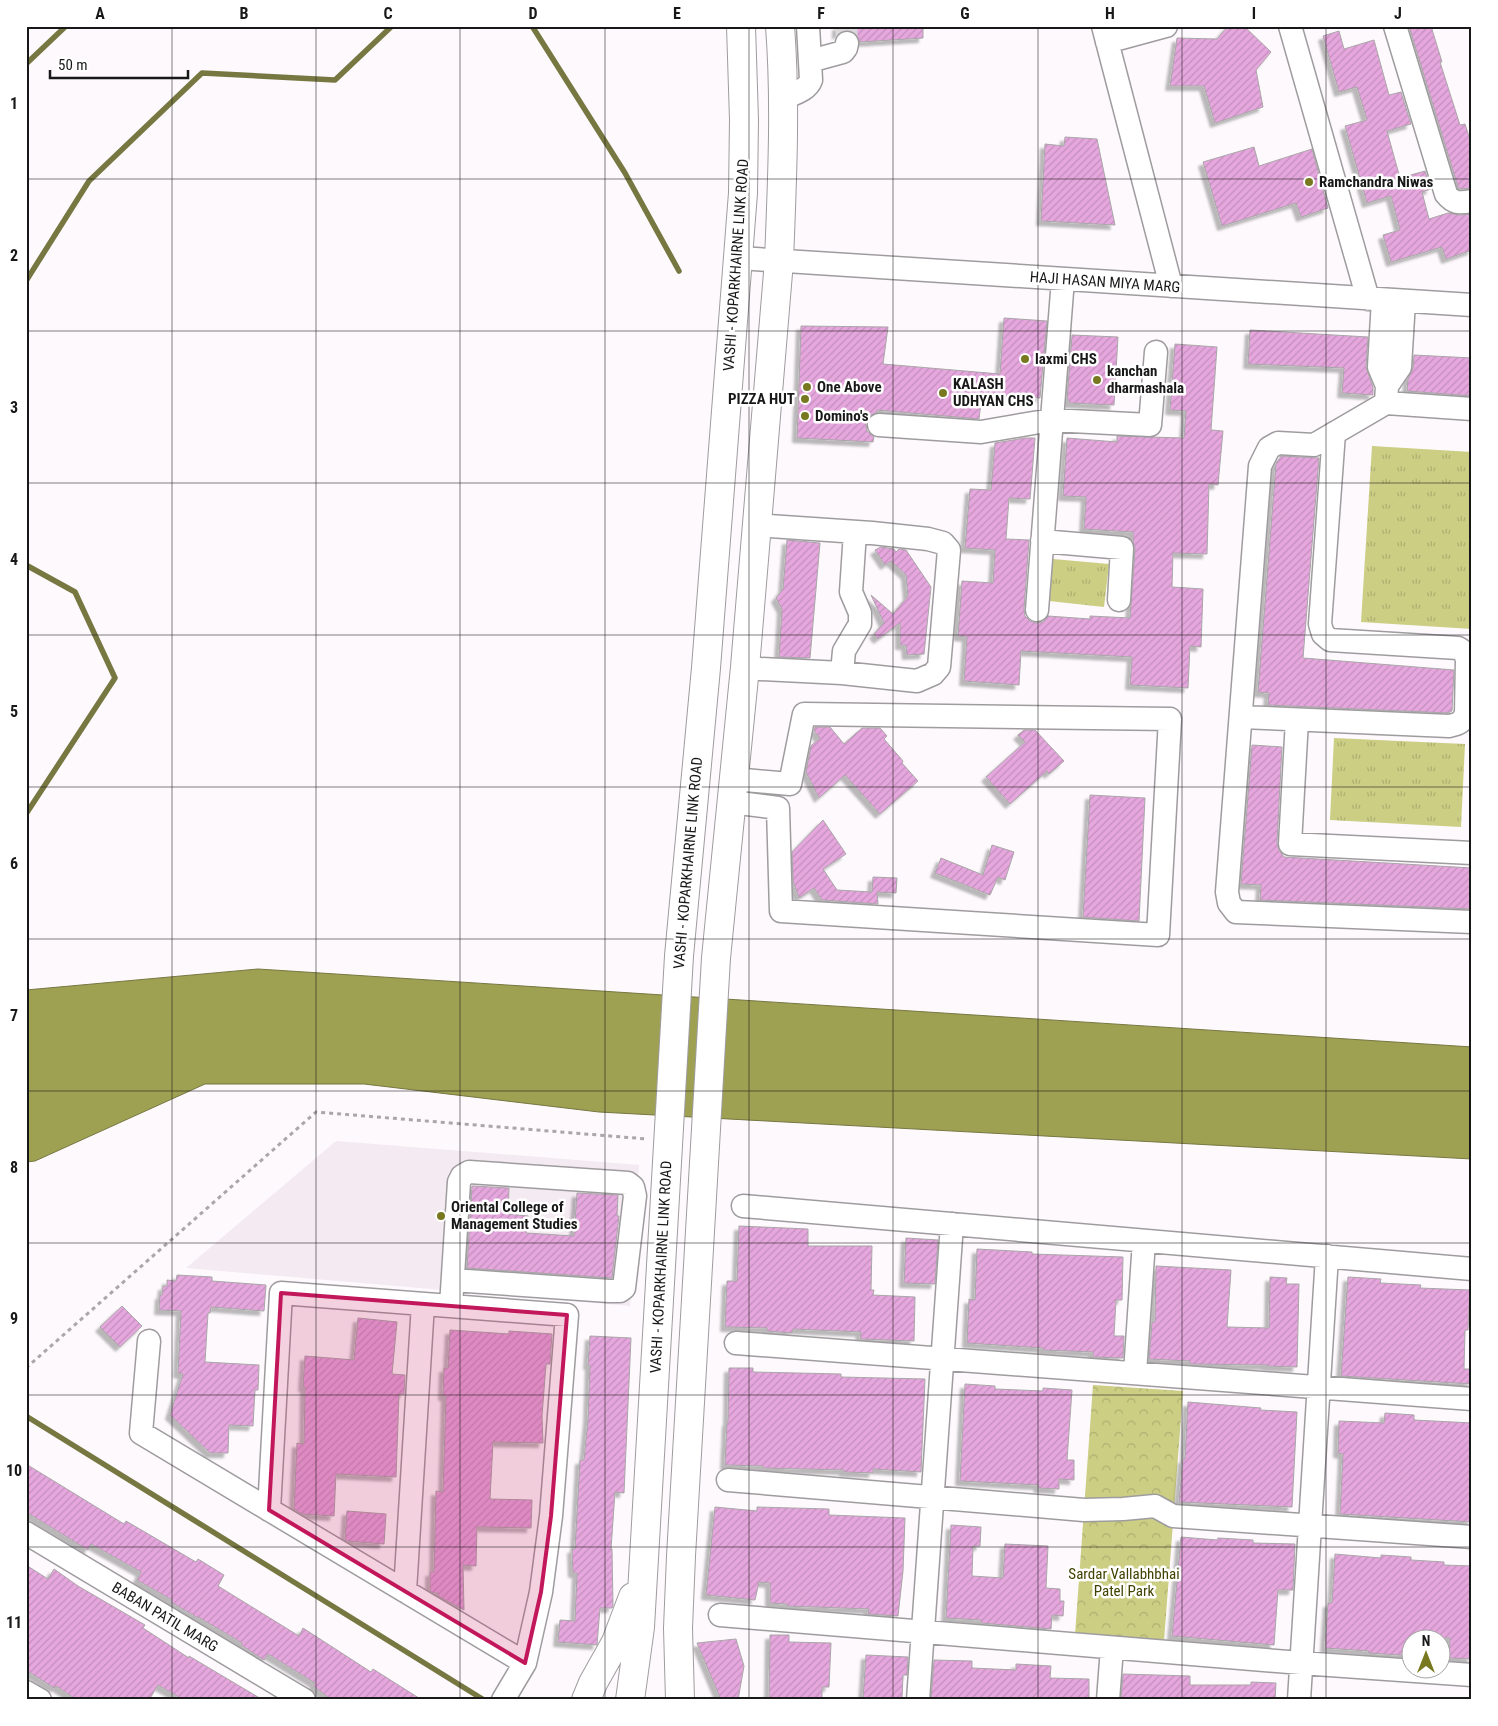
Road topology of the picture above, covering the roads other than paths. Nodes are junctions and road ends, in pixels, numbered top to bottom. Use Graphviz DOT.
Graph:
graph roads {
  1 [pos="742,26"];
  2 [pos="780,26"];
  3 [pos="808,26"];
  4 [pos="1166,26"];
  5 [pos="1290,26"];
  6 [pos="1395,26"];
  7 [pos="1105,34"];
  8 [pos="847,43"];
  9 [pos="810,61"];
  10 [pos="782,99"];
  11 [pos="1472,201"];
  12 [pos="739,258"];
  13 [pos="778,261"];
  14 [pos="1063,279"];
  15 [pos="1171,286"];
  16 [pos="1385,300"];
  17 [pos="1472,305"];
  18 [pos="1156,352"];
  19 [pos="1387,394"];
  20 [pos="1472,409"];
  21 [pos="1051,420"];
  22 [pos="879,425"];
  23 [pos="1334,433"];
  24 [pos="756,525"];
  25 [pos="855,532"];
  26 [pos="1042,541"];
  27 [pos="1120,600"];
  28 [pos="1037,610"];
  29 [pos="745,667"];
  30 [pos="842,673"];
  31 [pos="1241,717"];
  32 [pos="1297,720"];
  33 [pos="732,790"];
  34 [pos="1472,853"];
  35 [pos="1472,922"];
  36 [pos="743,1206"];
  37 [pos="952,1224"];
  38 [pos="1144,1241"];
  39 [pos="1327,1256"];
  40 [pos="1472,1269"];
  41 [pos="453,1280"];
  42 [pos="423,1304"];
  43 [pos="451,1306"];
  44 [pos="148,1341"];
  45 [pos="736,1343"];
  46 [pos="943,1358"];
  47 [pos="1135,1373"];
  48 [pos="1318,1387"];
  49 [pos="1472,1399"];
  50 [pos="728,1480"];
  51 [pos="932,1497"];
  52 [pos="268,1510"];
  53 [pos="1310,1526"];
  54 [pos="26,1533"];
  55 [pos="1472,1538"];
  56 [pos="644,1554"];
  57 [pos="405,1592"];
  58 [pos="720,1616"];
  59 [pos="923,1632"];
  60 [pos="1112,1648"];
  61 [pos="525,1663"];
  62 [pos="1302,1663"];
  63 [pos="1472,1675"];
  64 [pos="26,1692"];
  65 [pos="40,1700"];
  66 [pos="304,1700"];
  67 [pos="503,1700"];
  68 [pos="586,1700"];
  69 [pos="630,1700"];
  70 [pos="680,1700"];
  71 [pos="918,1700"];
  72 [pos="1108,1700"];
  73 [pos="1299,1700"];
  1 -- 12 [label="main road, VASHI - KOPARKHAIRNE LINK ROAD"];
  2 -- 10 [label="main road"];
  3 -- 9 [label="street"];
  4 -- 7 [label="street"];
  5 -- 16 [label="street"];
  6 -- 11 [label="street"];
  7 -- 15 [label="street"];
  8 -- 9 [label="street"];
  9 -- 10 [label="street"];
  10 -- 13 [label="main road"];
  12 -- 13 [label="street, HAJI HASAN MIYA MARG"];
  12 -- 56 [label="main road, VASHI - KOPARKHAIRNE LINK ROAD"];
  13 -- 14 [label="street, HAJI HASAN MIYA MARG"];
  13 -- 24 [label="main road"];
  14 -- 15 [label="street, HAJI HASAN MIYA MARG"];
  14 -- 21 [label="street"];
  15 -- 16 [label="street, HAJI HASAN MIYA MARG"];
  16 -- 17 [label="street, HAJI HASAN MIYA MARG"];
  16 -- 19 [label="street"];
  18 -- 21 [label="street"];
  19 -- 20 [label="street"];
  19 -- 23 [label="street"];
  21 -- 22 [label="street"];
  21 -- 26 [label="street"];
  23 -- 31 [label="street"];
  23 -- 32 [label="street"];
  24 -- 25 [label="street"];
  24 -- 29 [label="main road"];
  25 -- 30 [label="street"];
  25 -- 30 [label="street"];
  26 -- 27 [label="street"];
  26 -- 28 [label="street"];
  29 -- 30 [label="street"];
  29 -- 33 [label="main road"];
  31 -- 32 [label="street"];
  31 -- 35 [label="street"];
  32 -- 34 [label="street"];
  33 -- 33 [label="street"];
  33 -- 70 [label="main road"];
  36 -- 37 [label="street"];
  37 -- 38 [label="street"];
  37 -- 46 [label="street"];
  38 -- 39 [label="street"];
  38 -- 47 [label="street"];
  39 -- 40 [label="street"];
  39 -- 48 [label="street"];
  41 -- 41 [label="street"];
  41 -- 43 [label="street"];
  42 -- 43 [label="street"];
  42 -- 52 [label="street"];
  42 -- 57 [label="street"];
  43 -- 61 [label="street"];
  44 -- 52 [label="street"];
  45 -- 46 [label="street"];
  46 -- 47 [label="street"];
  46 -- 51 [label="street"];
  47 -- 48 [label="street"];
  48 -- 49 [label="street"];
  48 -- 53 [label="street"];
  50 -- 51 [label="street"];
  51 -- 53 [label="street"];
  51 -- 59 [label="street"];
  52 -- 57 [label="street"];
  53 -- 55 [label="street"];
  53 -- 62 [label="street"];
  54 -- 66 [label="street, BABAN PATIL MARG"];
  56 -- 68 [label="main road"];
  56 -- 69 [label="main road, VASHI - KOPARKHAIRNE LINK ROAD"];
  57 -- 61 [label="street"];
  58 -- 59 [label="street"];
  59 -- 60 [label="street"];
  59 -- 71 [label="street"];
  60 -- 62 [label="street"];
  60 -- 72 [label="street"];
  61 -- 67 [label="street"];
  62 -- 63 [label="street"];
  62 -- 73 [label="street"];
  64 -- 65 [label="street"];
}
